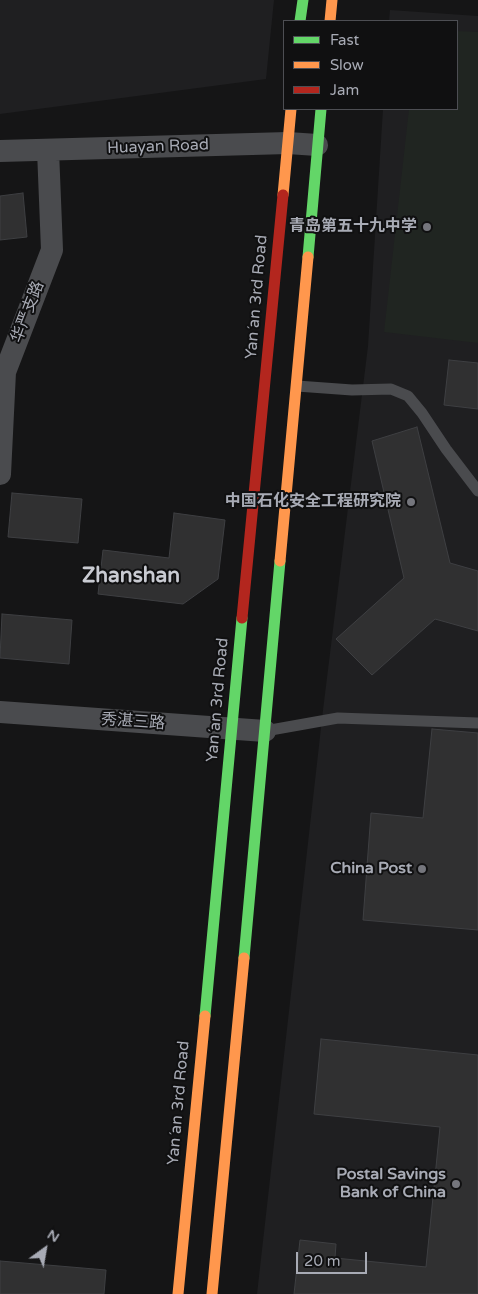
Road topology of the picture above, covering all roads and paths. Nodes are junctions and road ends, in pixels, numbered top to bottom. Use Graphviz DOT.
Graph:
graph roads {
  1 [pos="303,0"];
  2 [pos="332,0"];
  3 [pos="300,20"];
  4 [pos="330,20"];
  5 [pos="291,110"];
  6 [pos="320,110"];
  7 [pos="288,143"];
  8 [pos="317,145"];
  9 [pos="48,150"];
  10 [pos="0,151"];
  11 [pos="295,386"];
  12 [pos="0,474"];
  13 [pos="478,491"];
  14 [pos="0,712"];
  15 [pos="478,722"];
  16 [pos="231,729"];
  17 [pos="266,731"];
  18 [pos="178,1294"];
  19 [pos="212,1294"];
  1 -- 3 [label="main road"];
  2 -- 4 [label="main road"];
  5 -- 7 [label="main road, Yan´an 3rd Road"];
  6 -- 8 [label="main road"];
  7 -- 8 [label="street, Huayan Road"];
  7 -- 9 [label="street, Huayan Road"];
  7 -- 16 [label="main road, Yan´an 3rd Road"];
  8 -- 11 [label="main road"];
  9 -- 10 [label="street, Huayan Road"];
  9 -- 12 [label="street, 华严支路"];
  11 -- 13 [label="lane"];
  11 -- 17 [label="main road"];
  14 -- 16 [label="street, 秀湛三路"];
  15 -- 17 [label="lane"];
  16 -- 17 [label="street, 秀湛三路"];
  16 -- 18 [label="main road, Yan´an 3rd Road"];
  17 -- 19 [label="main road"];
}
